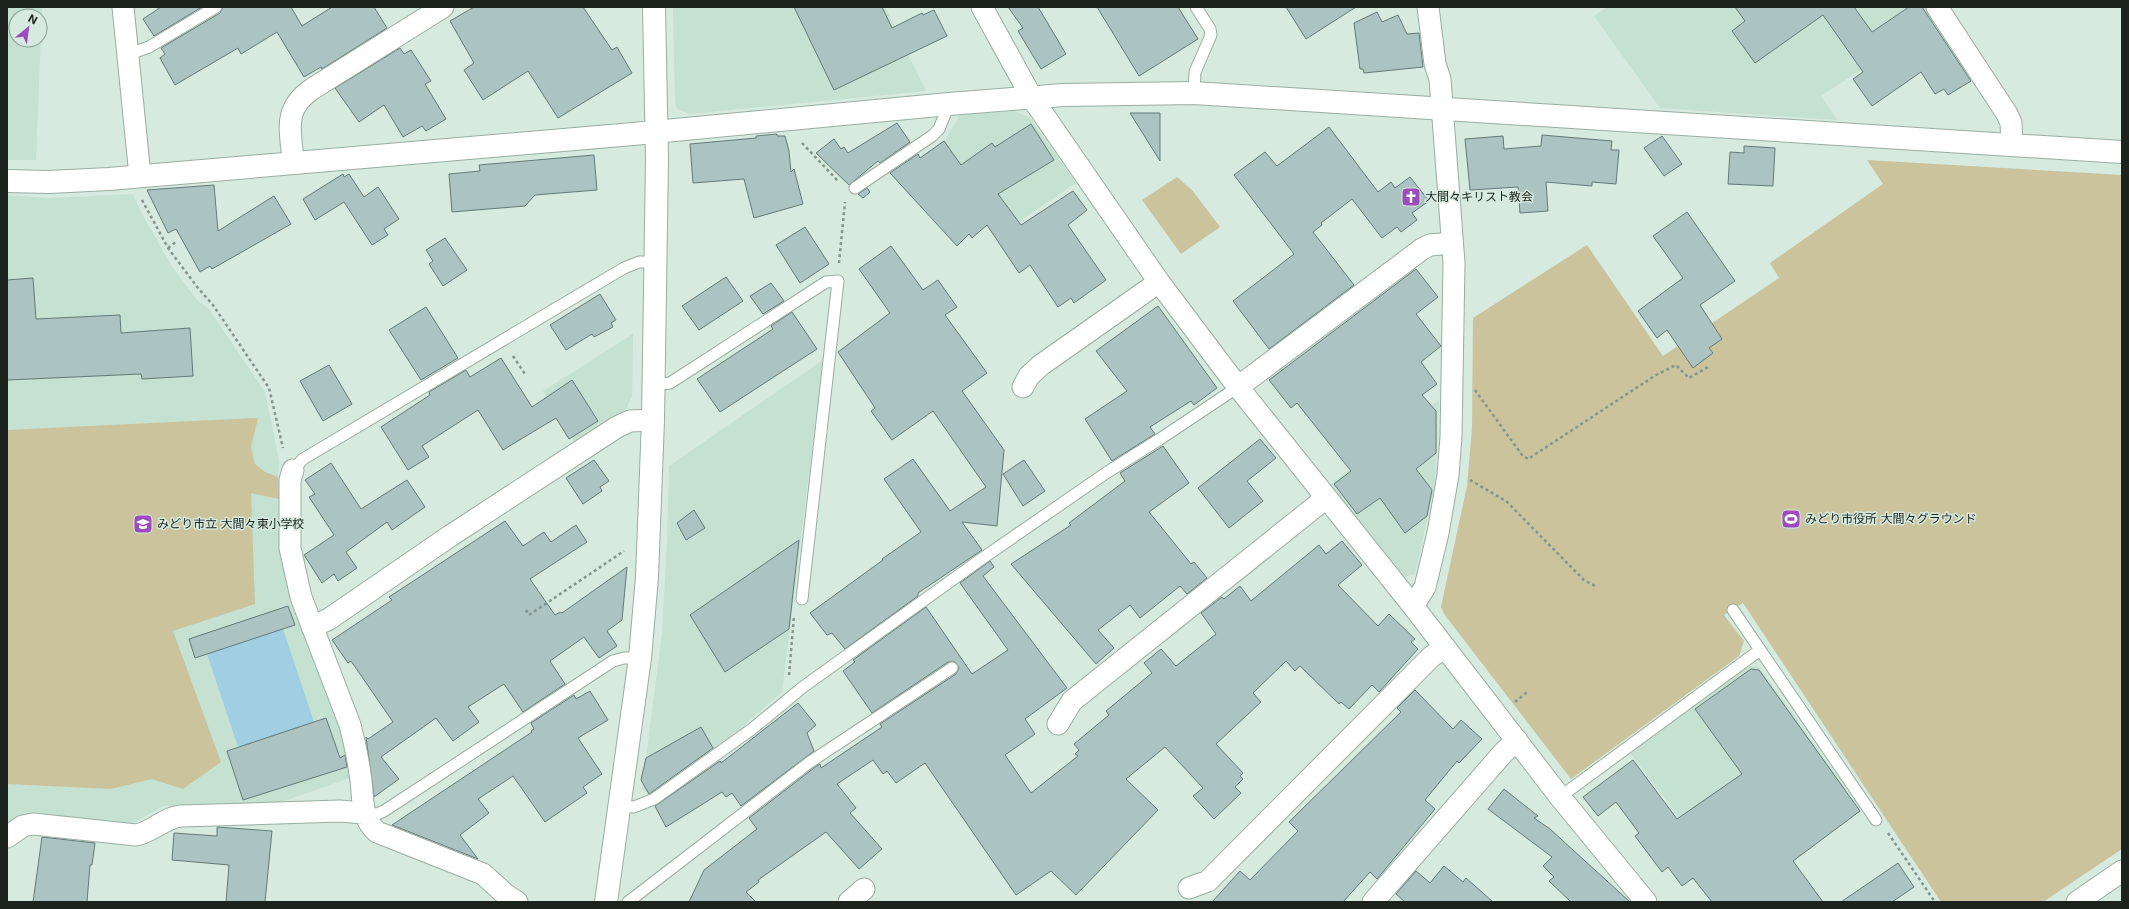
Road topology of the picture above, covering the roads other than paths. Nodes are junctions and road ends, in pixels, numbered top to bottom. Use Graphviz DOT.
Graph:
graph roads {
  1 [pos="123,7"];
  2 [pos="216,7"];
  3 [pos="443,7"];
  4 [pos="654,7"];
  5 [pos="982,7"];
  6 [pos="1196,7"];
  7 [pos="1428,7"];
  8 [pos="1937,7"];
  9 [pos="129,54"];
  10 [pos="1194,93"];
  11 [pos="1032,98"];
  12 [pos="948,104"];
  13 [pos="1442,110"];
  14 [pos="657,131"];
  15 [pos="2012,145"];
  16 [pos="2122,152"];
  17 [pos="292,162"];
  18 [pos="140,176"];
  19 [pos="7,180"];
  20 [pos="852,190"];
  21 [pos="1452,243"];
  22 [pos="655,262"];
  23 [pos="1159,282"];
  24 [pos="652,385"];
  25 [pos="1023,387"];
  26 [pos="1238,387"];
  27 [pos="653,420"];
  28 [pos="293,470"];
  29 [pos="1326,498"];
  30 [pos="802,599"];
  31 [pos="1412,606"];
  32 [pos="1733,610"];
  33 [pos="312,627"];
  34 [pos="1444,647"];
  35 [pos="1760,650"];
  36 [pos="640,658"];
  37 [pos="952,668"];
  38 [pos="1058,724"];
  39 [pos="1517,740"];
  40 [pos="1560,797"];
  41 [pos="620,806"];
  42 [pos="364,813"];
  43 [pos="1876,820"];
  44 [pos="7,837"];
  45 [pos="2122,871"];
  46 [pos="1189,888"];
  47 [pos="517,902"];
  48 [pos="606,902"];
  49 [pos="628,902"];
  50 [pos="1373,902"];
  51 [pos="1646,902"];
  52 [pos="2077,902"];
  1 -- 9 [label="street"];
  2 -- 9 [label="lane"];
  3 -- 17 [label="street"];
  4 -- 14 [label="street"];
  5 -- 11 [label="street"];
  6 -- 10 [label="lane"];
  7 -- 13 [label="street"];
  8 -- 15 [label="street"];
  9 -- 18 [label="street"];
  10 -- 11 [label="street"];
  10 -- 13 [label="street"];
  11 -- 12 [label="street"];
  11 -- 23 [label="street"];
  12 -- 14 [label="street"];
  12 -- 20 [label="lane"];
  13 -- 15 [label="street"];
  13 -- 21 [label="street"];
  14 -- 17 [label="street"];
  14 -- 22 [label="street"];
  15 -- 16 [label="street"];
  17 -- 18 [label="street"];
  18 -- 19 [label="street"];
  21 -- 26 [label="street"];
  21 -- 31 [label="street"];
  22 -- 24 [label="street"];
  22 -- 28 [label="lane"];
  23 -- 25 [label="street"];
  23 -- 26 [label="street"];
  24 -- 27 [label="street"];
  24 -- 30 [label="lane"];
  26 -- 29 [label="street"];
  26 -- 41 [label="lane"];
  27 -- 33 [label="street"];
  27 -- 36 [label="street"];
  28 -- 33 [label="street"];
  29 -- 31 [label="street"];
  29 -- 38 [label="street"];
  31 -- 34 [label="street"];
  32 -- 35 [label="lane"];
  33 -- 42 [label="street"];
  34 -- 39 [label="street"];
  34 -- 46 [label="street"];
  35 -- 40 [label="lane"];
  35 -- 43 [label="lane"];
  36 -- 41 [label="street"];
  36 -- 42 [label="lane"];
  37 -- 49 [label="lane"];
  39 -- 40 [label="street"];
  39 -- 50 [label="street"];
  40 -- 51 [label="street"];
  41 -- 48 [label="street"];
  42 -- 44 [label="street"];
  42 -- 47 [label="street"];
  45 -- 52 [label="street"];
}
